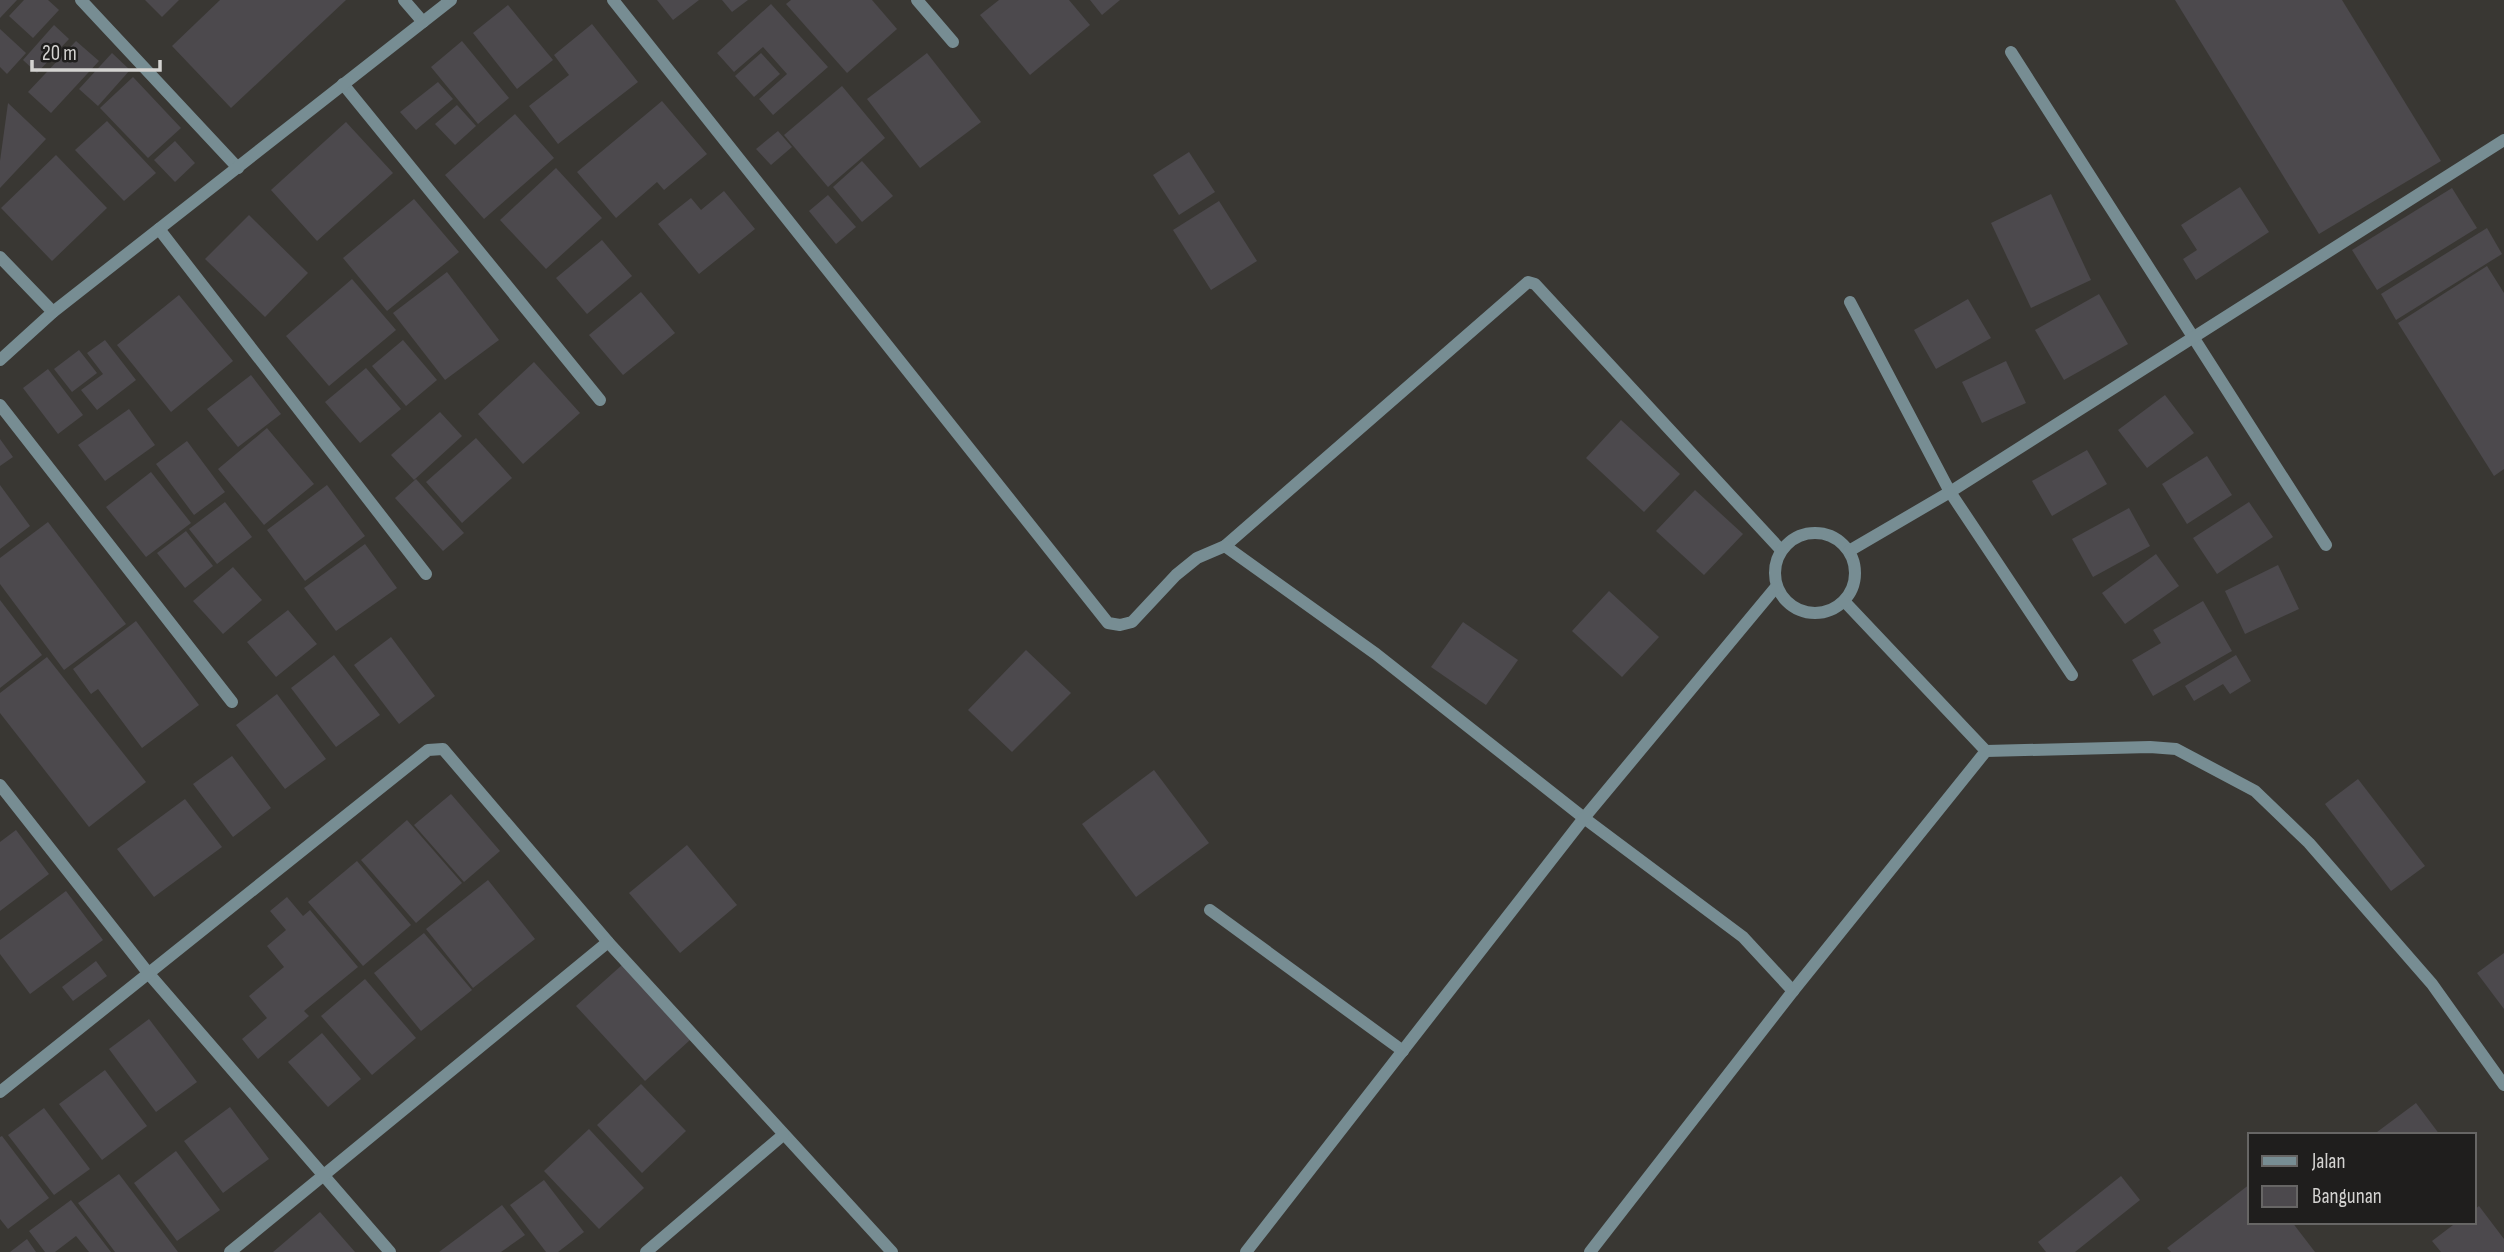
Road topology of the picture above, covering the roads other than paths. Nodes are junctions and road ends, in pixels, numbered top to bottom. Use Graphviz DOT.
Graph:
graph roads {
  1 [pos="82,0"];
  2 [pos="404,0"];
  3 [pos="451,0"];
  4 [pos="613,0"];
  5 [pos="917,0"];
  6 [pos="424,22"];
  7 [pos="953,42"];
  8 [pos="2011,52"];
  9 [pos="343,84"];
  10 [pos="2504,140"];
  11 [pos="237,168"];
  12 [pos="159,229"];
  13 [pos="0,257"];
  14 [pos="1850,302"];
  15 [pos="53,312"];
  16 [pos="2194,338"];
  17 [pos="0,360"];
  18 [pos="600,400"];
  19 [pos="0,405"];
  20 [pos="1950,492"];
  21 [pos="2326,545"];
  22 [pos="1225,546"];
  23 [pos="1781,550"];
  24 [pos="1849,551"];
  25 [pos="426,574"];
  26 [pos="1776,587"];
  27 [pos="1844,601"];
  28 [pos="2072,675"];
  29 [pos="232,702"];
  30 [pos="1986,751"];
  31 [pos="0,785"];
  32 [pos="1584,818"];
  33 [pos="1210,910"];
  34 [pos="608,942"];
  35 [pos="149,974"];
  36 [pos="1793,991"];
  37 [pos="1403,1051"];
  38 [pos="2504,1085"];
  39 [pos="0,1092"];
  40 [pos="783,1135"];
  41 [pos="323,1174"];
  42 [pos="230,1252"];
  43 [pos="390,1252"];
  44 [pos="646,1252"];
  45 [pos="892,1252"];
  46 [pos="1246,1252"];
  47 [pos="1590,1252"];
  1 -- 11 [label="street"];
  2 -- 6 [label="street"];
  3 -- 6 [label="street"];
  4 -- 22 [label="street"];
  5 -- 7 [label="street"];
  6 -- 9 [label="street"];
  8 -- 16 [label="street"];
  9 -- 11 [label="street"];
  9 -- 18 [label="street"];
  10 -- 16 [label="street"];
  11 -- 12 [label="street"];
  12 -- 15 [label="street"];
  12 -- 25 [label="street"];
  13 -- 15 [label="street"];
  14 -- 20 [label="street"];
  15 -- 17 [label="street"];
  16 -- 20 [label="street"];
  16 -- 21 [label="street"];
  19 -- 29 [label="street"];
  20 -- 24 [label="street"];
  20 -- 28 [label="street"];
  22 -- 23 [label="street"];
  22 -- 32 [label="street"];
  23 -- 24 [label="street"];
  23 -- 26 [label="street"];
  24 -- 27 [label="street"];
  26 -- 27 [label="street"];
  26 -- 32 [label="street"];
  27 -- 30 [label="street"];
  30 -- 36 [label="street"];
  30 -- 38 [label="street"];
  31 -- 35 [label="street"];
  32 -- 36 [label="street"];
  32 -- 37 [label="street"];
  33 -- 37 [label="street"];
  34 -- 35 [label="street"];
  34 -- 40 [label="street"];
  34 -- 41 [label="street"];
  35 -- 39 [label="street"];
  35 -- 41 [label="street"];
  36 -- 47 [label="street"];
  37 -- 46 [label="street"];
  40 -- 44 [label="street"];
  40 -- 45 [label="street"];
  41 -- 42 [label="street"];
  41 -- 43 [label="street"];
}
